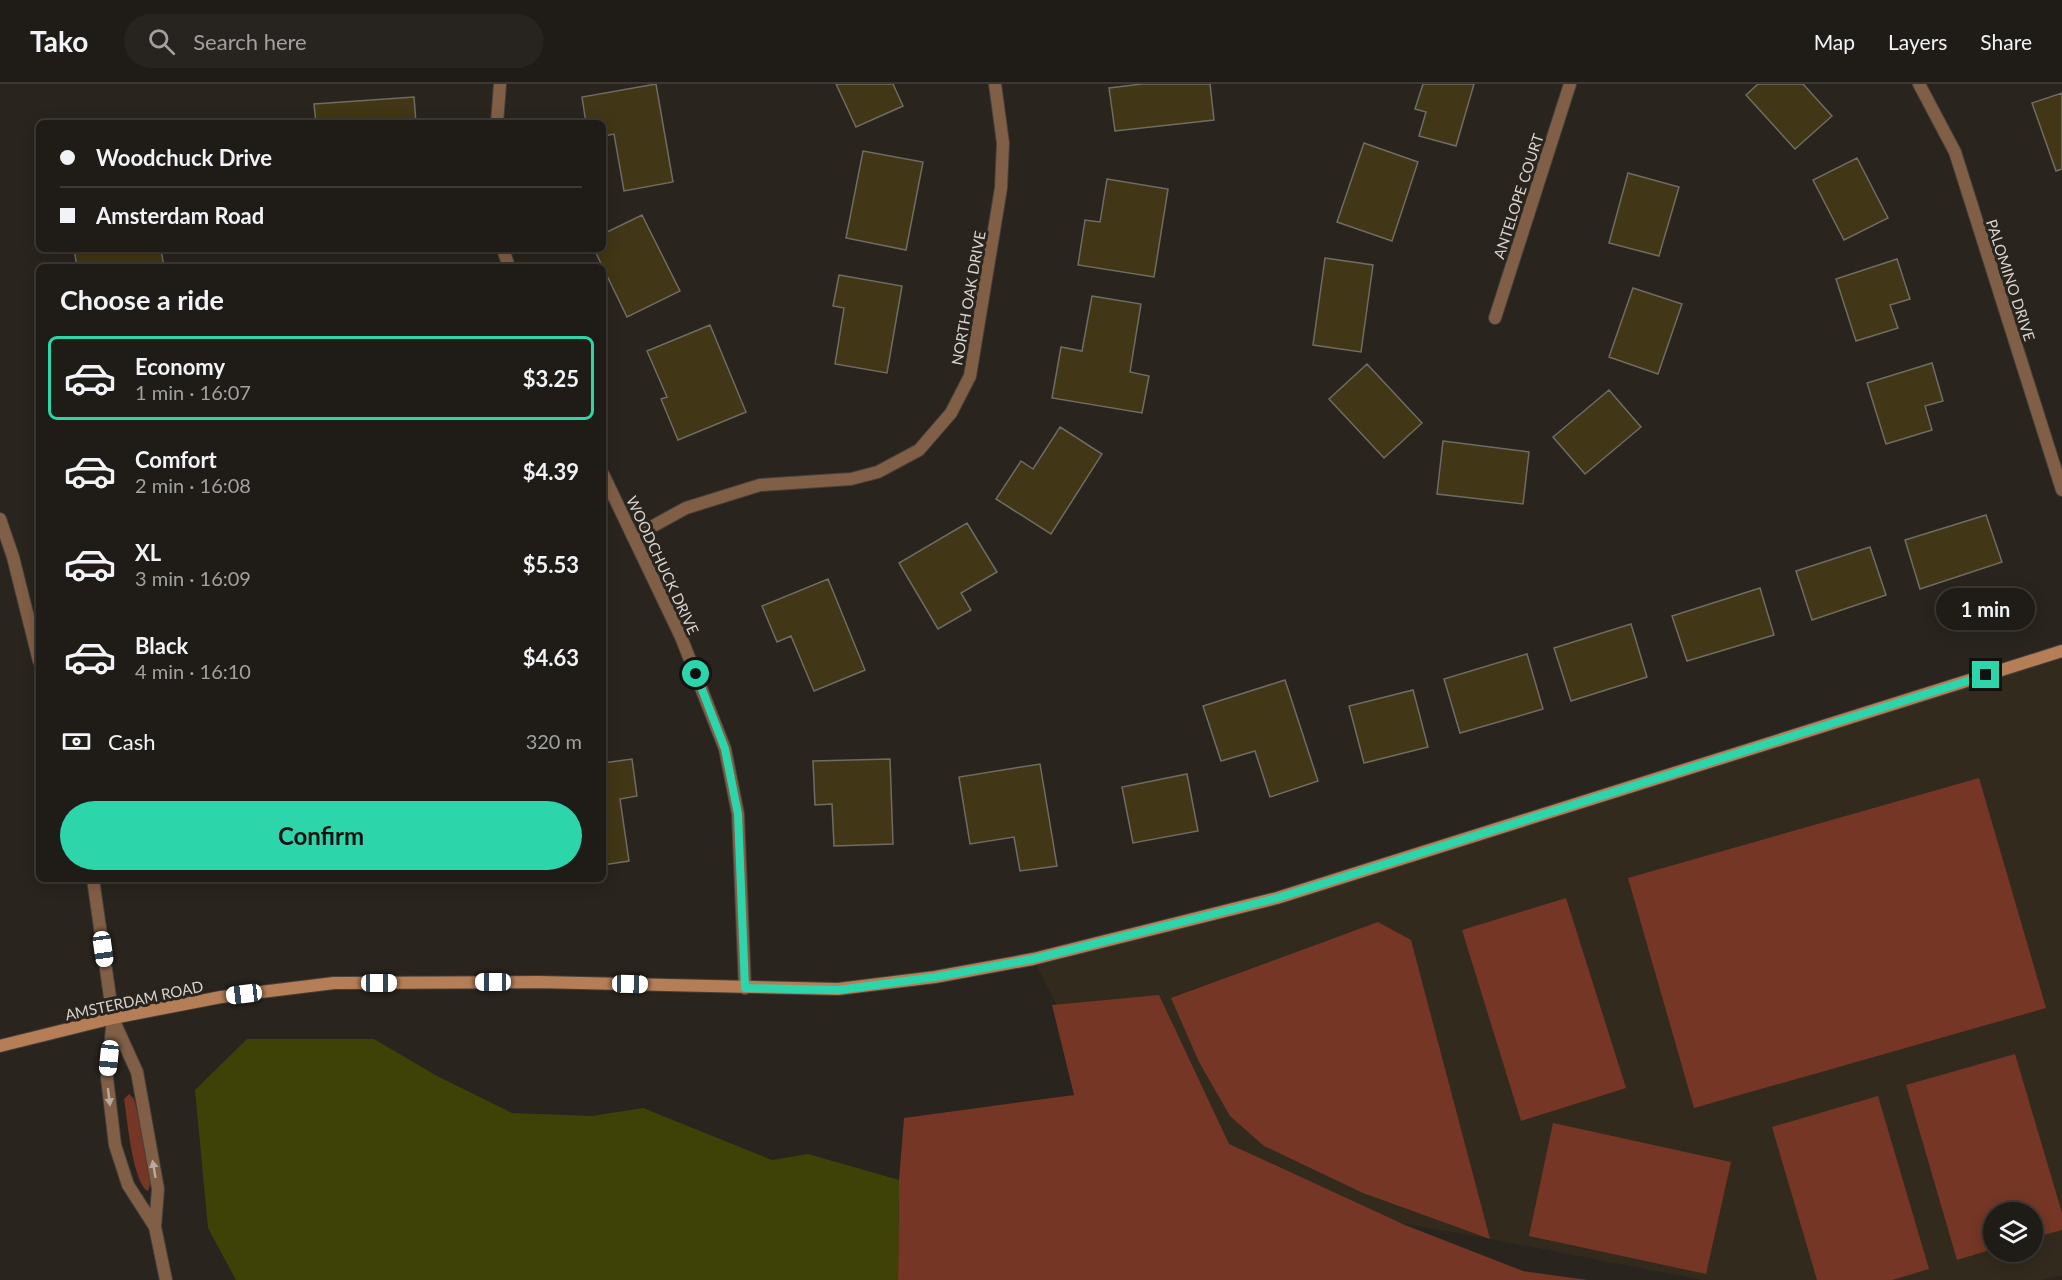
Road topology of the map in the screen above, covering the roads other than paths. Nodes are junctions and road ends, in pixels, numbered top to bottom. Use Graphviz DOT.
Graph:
graph roads {
  1 [pos="500,84"];
  2 [pos="995,84"];
  3 [pos="1570,84"];
  4 [pos="1918,84"];
  5 [pos="497,120"];
  6 [pos="1495,318"];
  7 [pos="606,480"];
  8 [pos="2062,490"];
  9 [pos="0,519"];
  10 [pos="633,537"];
  11 [pos="36,649"];
  12 [pos="2062,651"];
  13 [pos="93,882"];
  14 [pos="745,988"];
  15 [pos="112,1018"];
  16 [pos="0,1046"];
  17 [pos="155,1227"];
  18 [pos="166,1280"];
  1 -- 5 [label="street"];
  2 -- 10 [label="street, NORTH OAK DRIVE"];
  3 -- 6 [label="street, ANTELOPE COURT"];
  4 -- 8 [label="street, PALOMINO DRIVE"];
  7 -- 10 [label="street, WOODCHUCK DRIVE"];
  9 -- 11 [label="street"];
  10 -- 14 [label="street, WOODCHUCK DRIVE"];
  12 -- 14 [label="street, AMSTERDAM ROAD"];
  13 -- 15 [label="street"];
  14 -- 15 [label="street, AMSTERDAM ROAD"];
  15 -- 16 [label="street, AMSTERDAM ROAD"];
  17 -- 15 [label="street, one-way"];
  15 -- 17 [label="street, one-way"];
  17 -- 18 [label="street"];
}
